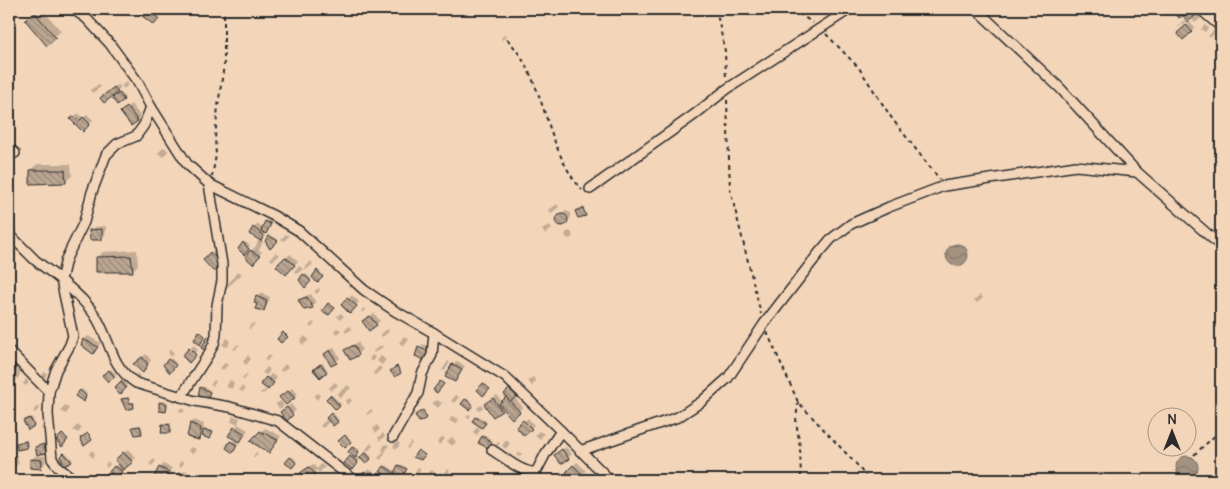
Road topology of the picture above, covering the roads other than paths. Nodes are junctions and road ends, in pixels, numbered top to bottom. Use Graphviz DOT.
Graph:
graph roads {
  1 [pos="73,9"];
  2 [pos="850,9"];
  3 [pos="976,9"];
  4 [pos="1200,9"];
  5 [pos="1221,27"];
  6 [pos="152,107"];
  7 [pos="1137,172"];
  8 [pos="209,184"];
  9 [pos="590,188"];
  10 [pos="9,234"];
  11 [pos="1221,246"];
  12 [pos="61,280"];
  13 [pos="434,333"];
  14 [pos="9,351"];
  15 [pos="49,392"];
  16 [pos="181,397"];
  17 [pos="561,431"];
  18 [pos="393,437"];
  19 [pos="492,450"];
  20 [pos="580,451"];
  21 [pos="75,480"];
  22 [pos="354,480"];
  23 [pos="610,480"];
  1 -- 6 [label="street"];
  2 -- 9 [label="street"];
  3 -- 7 [label="street"];
  4 -- 5 [label="street"];
  6 -- 8 [label="street"];
  6 -- 12 [label="street"];
  7 -- 11 [label="street"];
  7 -- 20 [label="street"];
  8 -- 13 [label="street"];
  8 -- 16 [label="street"];
  10 -- 12 [label="street"];
  12 -- 15 [label="street"];
  12 -- 16 [label="street"];
  13 -- 17 [label="street"];
  13 -- 18 [label="street"];
  14 -- 15 [label="street"];
  15 -- 21 [label="street"];
  16 -- 22 [label="street"];
  17 -- 19 [label="street"];
  17 -- 20 [label="street"];
  20 -- 23 [label="street"];
}
